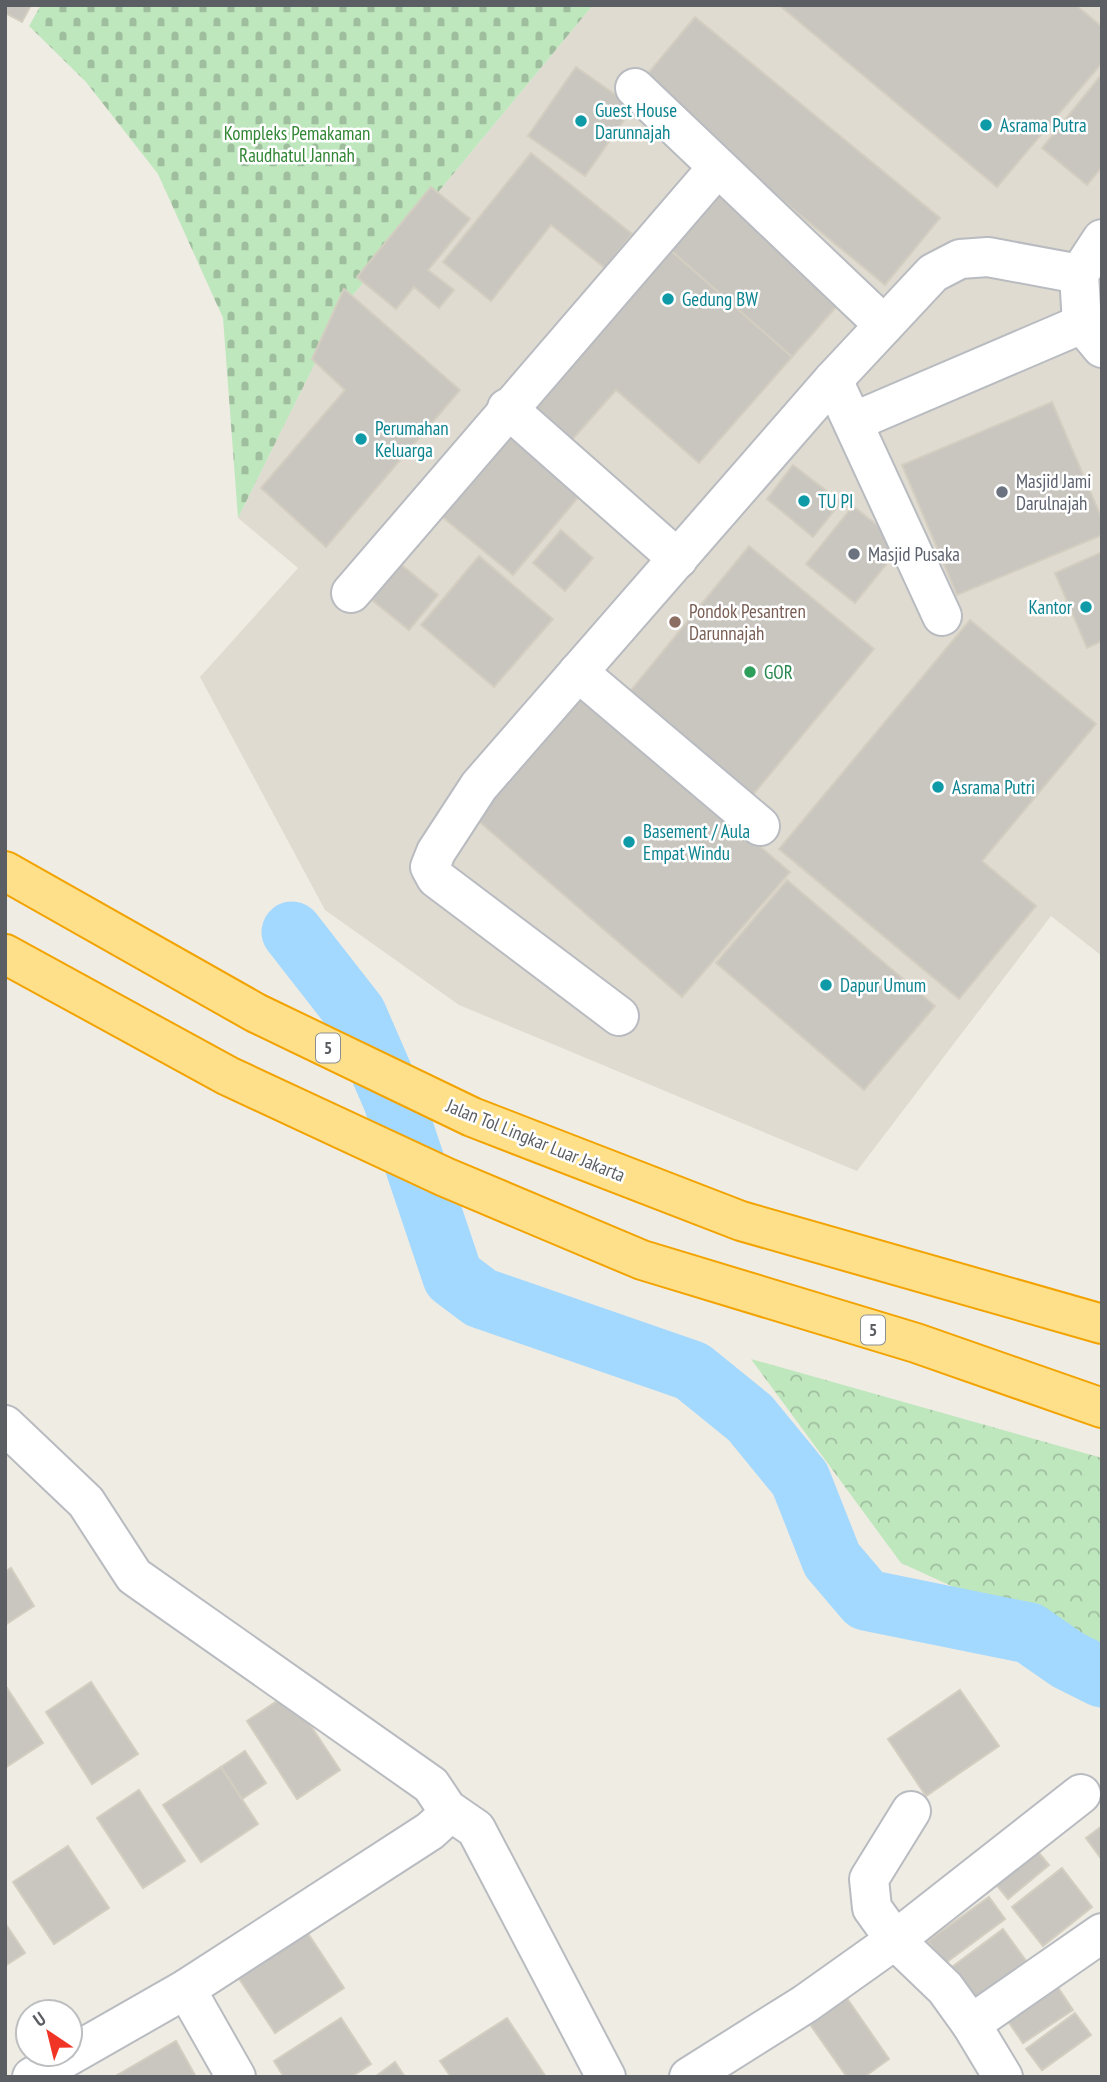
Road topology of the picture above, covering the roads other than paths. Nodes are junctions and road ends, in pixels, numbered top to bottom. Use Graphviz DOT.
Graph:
graph roads {
  1 [pos="635,88"];
  2 [pos="717,168"];
  3 [pos="1102,239"];
  4 [pos="1079,274"];
  5 [pos="884,325"];
  6 [pos="1092,336"];
  7 [pos="834,380"];
  8 [pos="507,408"];
  9 [pos="853,422"];
  10 [pos="678,559"];
  11 [pos="351,593"];
  12 [pos="942,616"];
  13 [pos="578,673"];
  14 [pos="760,826"];
  15 [pos="5,871"];
  16 [pos="5,954"];
  17 [pos="619,1016"];
  18 [pos="1102,1324"];
  19 [pos="1102,1408"];
  20 [pos="5,1425"];
  21 [pos="1081,1794"];
  22 [pos="447,1809"];
  23 [pos="911,1811"];
  24 [pos="1102,1933"];
  25 [pos="895,1940"];
  26 [pos="186,1989"];
  27 [pos="971,2024"];
  28 [pos="32,2077"];
  29 [pos="236,2077"];
  30 [pos="606,2077"];
  31 [pos="689,2077"];
  32 [pos="1003,2077"];
  1 -- 2 [label="street"];
  2 -- 5 [label="street"];
  2 -- 8 [label="street"];
  3 -- 4 [label="street"];
  4 -- 5 [label="street"];
  4 -- 6 [label="street"];
  5 -- 7 [label="street"];
  6 -- 9 [label="street"];
  7 -- 9 [label="street"];
  7 -- 10 [label="street"];
  8 -- 10 [label="street"];
  8 -- 11 [label="street"];
  9 -- 12 [label="street"];
  10 -- 13 [label="street"];
  13 -- 14 [label="street"];
  13 -- 17 [label="street"];
  15 -- 18 [label="highway, Jalan Tol Lingkar Luar Jakarta / 5"];
  16 -- 19 [label="highway, 5"];
  20 -- 22 [label="street"];
  21 -- 25 [label="street"];
  22 -- 26 [label="street"];
  22 -- 30 [label="street"];
  23 -- 25 [label="street"];
  24 -- 27 [label="street"];
  25 -- 27 [label="street"];
  25 -- 31 [label="street"];
  26 -- 28 [label="street"];
  26 -- 29 [label="street"];
  27 -- 32 [label="street"];
}
